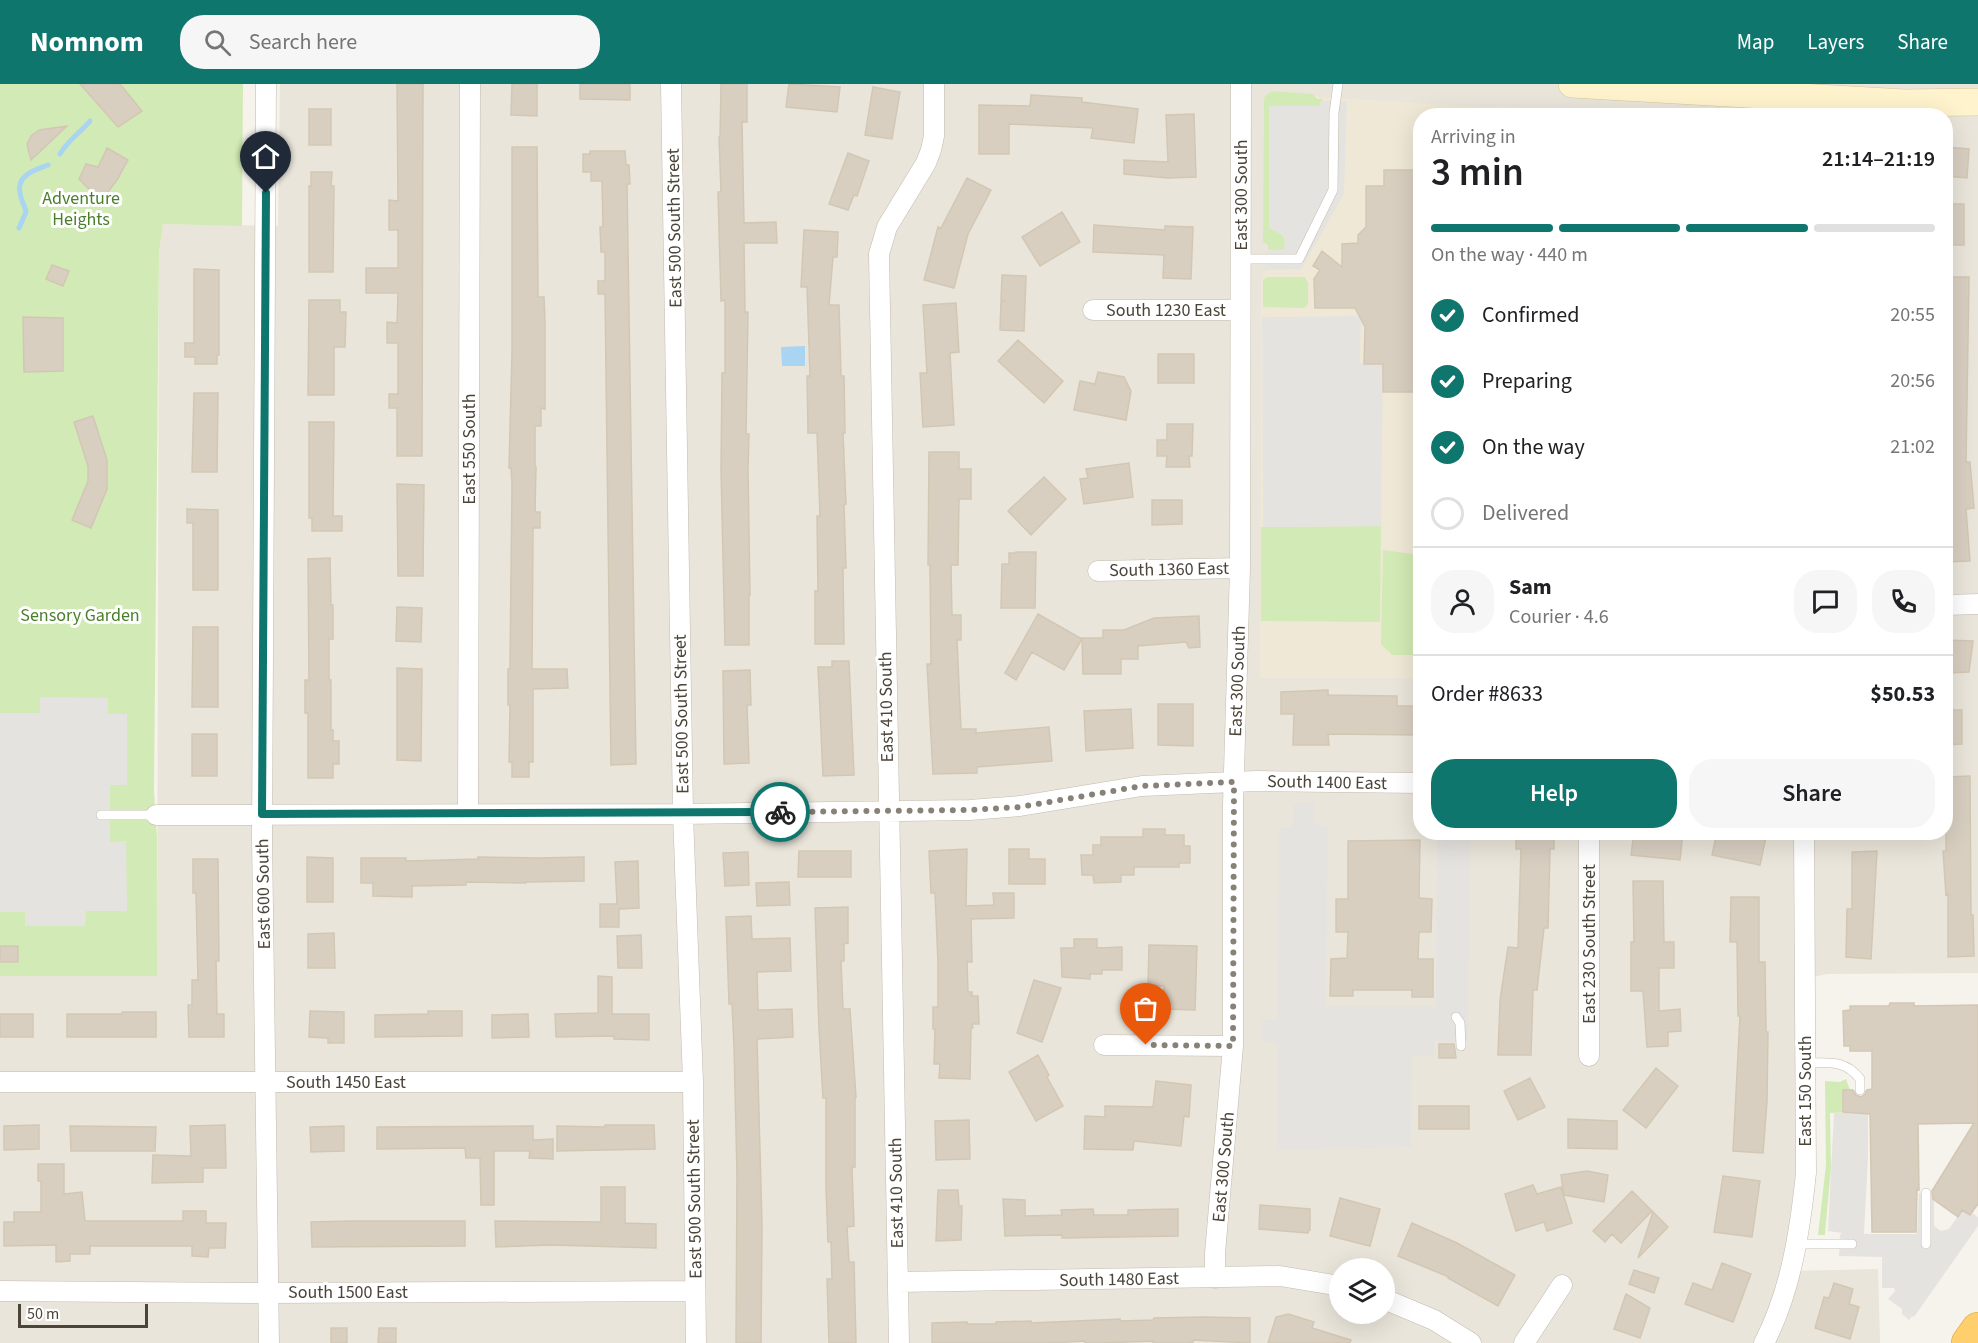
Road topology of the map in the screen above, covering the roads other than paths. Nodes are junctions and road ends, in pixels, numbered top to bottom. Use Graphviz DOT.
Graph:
graph roads {
  1 [pos="266,84"];
  2 [pos="470,84"];
  3 [pos="672,84"];
  4 [pos="934,84"];
  5 [pos="1241,84"];
  6 [pos="1338,84"];
  7 [pos="1572,84"];
  8 [pos="1689,87"];
  9 [pos="1904,94"];
  10 [pos="1978,102"];
  11 [pos="1799,106"];
  12 [pos="1241,259"];
  13 [pos="1093,310"];
  14 [pos="1240,310"];
  15 [pos="1240,568"];
  16 [pos="1098,571"];
  17 [pos="1978,604"];
  18 [pos="1953,605"];
  19 [pos="1234,782"];
  20 [pos="1413,783"];
  21 [pos="888,811"];
  22 [pos="262,814"];
  23 [pos="468,814"];
  24 [pos="683,814"];
  25 [pos="102,815"];
  26 [pos="156,815"];
  27 [pos="1589,840"];
  28 [pos="1804,840"];
  29 [pos="1455,1017"];
  30 [pos="1104,1045"];
  31 [pos="1233,1046"];
  32 [pos="1461,1046"];
  33 [pos="1589,1056"];
  34 [pos="1805,1063"];
  35 [pos="265,1081"];
  36 [pos="0,1082"];
  37 [pos="693,1083"];
  38 [pos="1860,1090"];
  39 [pos="1926,1193"];
  40 [pos="1796,1244"];
  41 [pos="1852,1244"];
  42 [pos="1926,1244"];
  43 [pos="1215,1278"];
  44 [pos="898,1282"];
  45 [pos="1329,1284"];
  46 [pos="1562,1285"];
  47 [pos="0,1291"];
  48 [pos="695,1291"];
  49 [pos="268,1293"];
  50 [pos="1395,1304"];
  51 [pos="1978,1329"];
  52 [pos="269,1343"];
  53 [pos="696,1343"];
  54 [pos="899,1343"];
  55 [pos="1471,1343"];
  56 [pos="1524,1343"];
  57 [pos="1764,1343"];
  58 [pos="1968,1343"];
  1 -- 22 [label="street, East 600 South"];
  2 -- 23 [label="street, East 550 South"];
  3 -- 24 [label="street, East 500 South Street"];
  4 -- 21 [label="street, East 410 South"];
  5 -- 12 [label="street, East 300 South"];
  6 -- 12 [label="lane"];
  7 -- 8 [label="street"];
  8 -- 11 [label="street"];
  9 -- 10 [label="street"];
  9 -- 11 [label="street"];
  12 -- 14 [label="street, East 300 South"];
  13 -- 14 [label="street, South 1230 East"];
  14 -- 15 [label="street, East 300 South"];
  15 -- 16 [label="street, South 1360 East"];
  15 -- 19 [label="street, East 300 South"];
  17 -- 18 [label="street"];
  19 -- 20 [label="street, South 1400 East"];
  19 -- 21 [label="street, South 1400 East"];
  19 -- 31 [label="street, East 300 South"];
  21 -- 24 [label="street, South 1400 East"];
  21 -- 44 [label="street, East 410 South"];
  22 -- 23 [label="street, South 1400 East"];
  22 -- 26 [label="street, South 1400 East"];
  22 -- 35 [label="street, East 600 South"];
  23 -- 24 [label="street, South 1400 East"];
  24 -- 37 [label="street, East 500 South Street"];
  25 -- 26 [label="lane"];
  27 -- 33 [label="street, East 230 South Street"];
  28 -- 34 [label="street, East 150 South"];
  29 -- 32 [label="lane"];
  30 -- 31 [label="street"];
  31 -- 43 [label="street, East 300 South"];
  34 -- 38 [label="lane"];
  34 -- 40 [label="street, East 150 South"];
  35 -- 36 [label="street, South 1450 East"];
  35 -- 37 [label="street, South 1450 East"];
  35 -- 49 [label="street, East 600 South"];
  37 -- 48 [label="street, East 500 South Street"];
  39 -- 42 [label="lane"];
  40 -- 41 [label="lane"];
  40 -- 57 [label="street, East 150 South"];
  43 -- 44 [label="street, South 1480 East"];
  43 -- 45 [label="street, South 1480 East"];
  44 -- 54 [label="street, East 410 South"];
  46 -- 56 [label="street"];
  47 -- 49 [label="street, South 1500 East"];
  48 -- 49 [label="street, South 1500 East"];
  48 -- 53 [label="street, East 500 South Street"];
  49 -- 52 [label="street, East 600 South"];
  50 -- 55 [label="street"];
  51 -- 58 [label="highway"];
}
